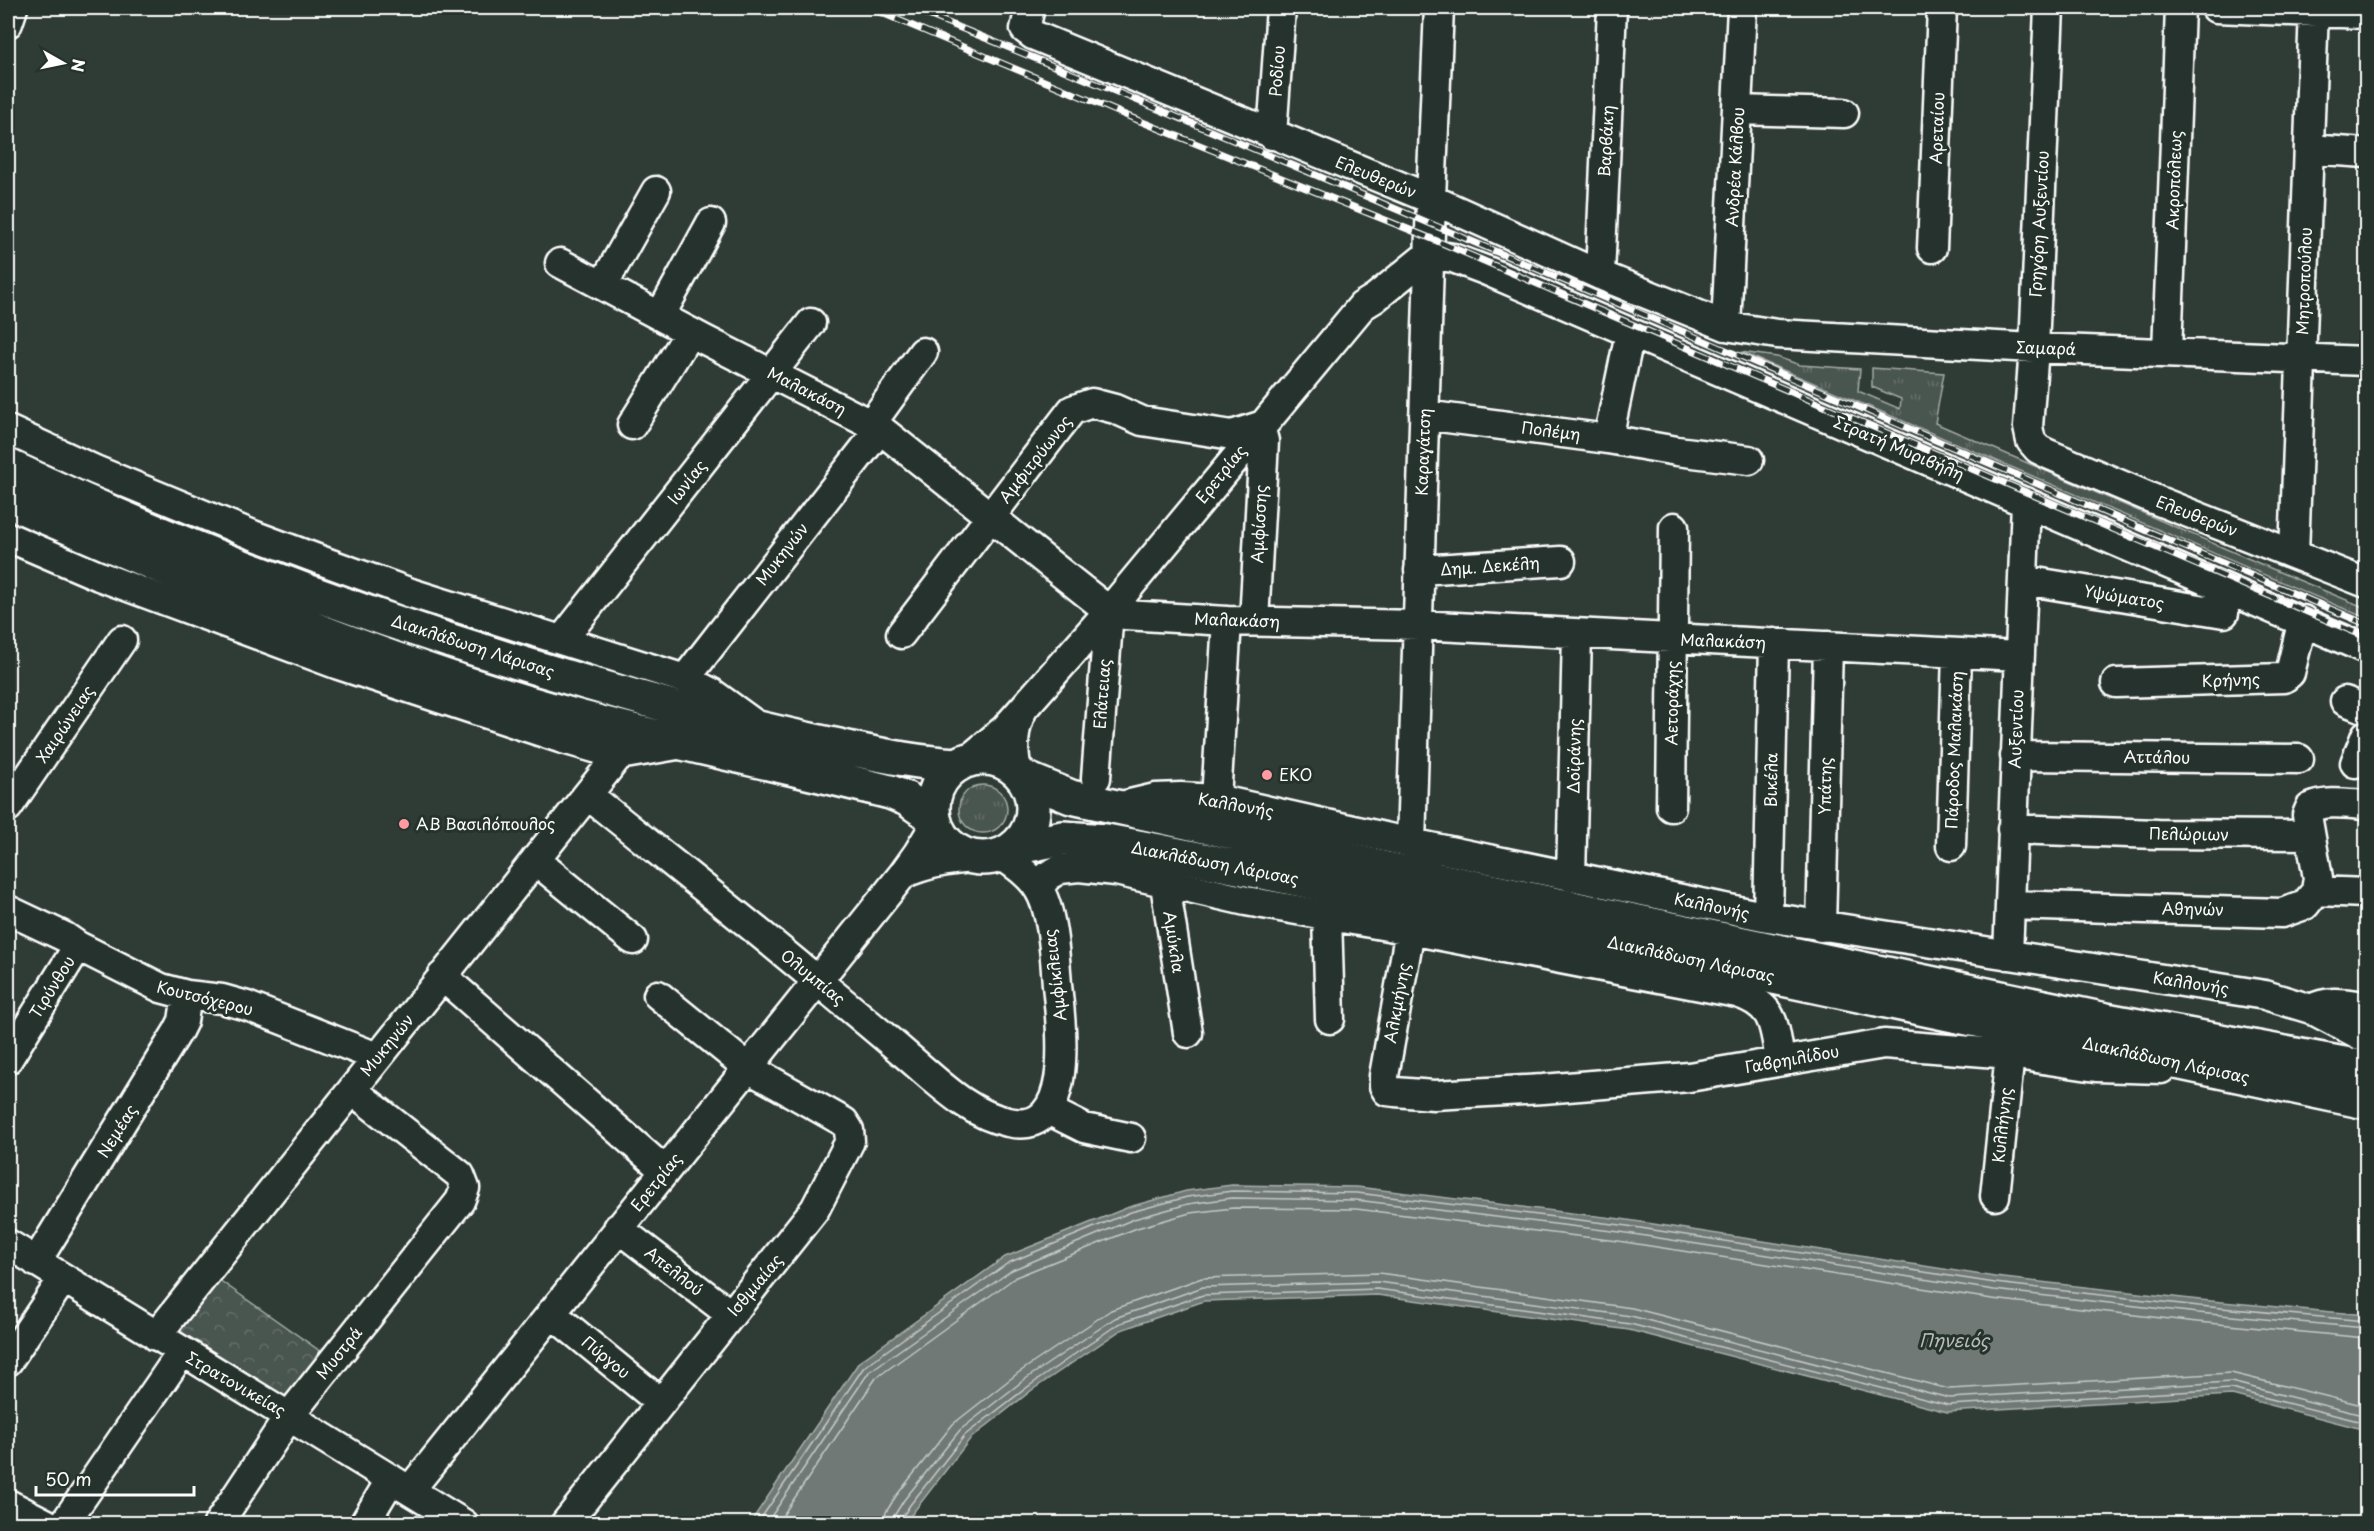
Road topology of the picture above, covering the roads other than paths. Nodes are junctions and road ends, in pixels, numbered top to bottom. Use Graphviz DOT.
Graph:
graph roads {
  1 [pos="14,8"];
  2 [pos="1281,8"];
  3 [pos="1439,8"];
  4 [pos="1612,8"];
  5 [pos="1742,8"];
  6 [pos="1942,8"];
  7 [pos="2049,8"];
  8 [pos="2180,8"];
  9 [pos="2216,8"];
  10 [pos="2314,10"];
  11 [pos="2367,14"];
  12 [pos="1028,18"];
  13 [pos="8,23"];
  14 [pos="1738,110"];
  15 [pos="1844,114"];
  16 [pos="1272,135"];
  17 [pos="2309,149"];
  18 [pos="2367,153"];
  19 [pos="656,190"];
  20 [pos="1431,199"];
  21 [pos="711,223"];
  22 [pos="1932,248"];
  23 [pos="1429,254"];
  24 [pos="560,263"];
  25 [pos="1600,275"];
  26 [pos="603,285"];
  27 [pos="660,316"];
  28 [pos="811,323"];
  29 [pos="1726,326"];
  30 [pos="690,332"];
  31 [pos="1630,333"];
  32 [pos="2034,348"];
  33 [pos="923,352"];
  34 [pos="2167,352"];
  35 [pos="2300,357"];
  36 [pos="2367,361"];
  37 [pos="773,373"];
  38 [pos="1424,415"];
  39 [pos="632,425"];
  40 [pos="1260,426"];
  41 [pos="876,427"];
  42 [pos="8,430"];
  43 [pos="1608,439"];
  44 [pos="2031,441"];
  45 [pos="1749,460"];
  46 [pos="8,466"];
  47 [pos="8,501"];
  48 [pos="2026,502"];
  49 [pos="990,517"];
  50 [pos="1674,527"];
  51 [pos="8,537"];
  52 [pos="2294,554"];
  53 [pos="1561,561"];
  54 [pos="1419,570"];
  55 [pos="2024,580"];
  56 [pos="2367,583"];
  57 [pos="1109,611"];
  58 [pos="2224,613"];
  59 [pos="2303,620"];
  60 [pos="1241,621"];
  61 [pos="1418,625"];
  62 [pos="901,634"];
  63 [pos="1577,634"];
  64 [pos="1673,639"];
  65 [pos="122,640"];
  66 [pos="562,640"];
  67 [pos="1774,643"];
  68 [pos="1828,646"];
  69 [pos="2367,649"];
  70 [pos="1957,653"];
  71 [pos="2019,656"];
  72 [pos="685,679"];
  73 [pos="2116,683"];
  74 [pos="1025,707"];
  75 [pos="764,731"];
  76 [pos="2367,735"];
  77 [pos="687,744"];
  78 [pos="619,755"];
  79 [pos="2015,756"];
  80 [pos="2299,759"];
  81 [pos="963,763"];
  82 [pos="2355,763"];
  83 [pos="1020,774"];
  84 [pos="1096,778"];
  85 [pos="588,795"];
  86 [pos="1216,799"];
  87 [pos="2367,805"];
  88 [pos="8,807"];
  89 [pos="1671,807"];
  90 [pos="1115,808"];
  91 [pos="935,821"];
  92 [pos="2012,829"];
  93 [pos="2310,835"];
  94 [pos="1411,843"];
  95 [pos="1951,846"];
  96 [pos="997,854"];
  97 [pos="535,860"];
  98 [pos="1162,866"];
  99 [pos="903,874"];
  100 [pos="1571,877"];
  101 [pos="1449,882"];
  102 [pos="1038,888"];
  103 [pos="2316,891"];
  104 [pos="2367,893"];
  105 [pos="2011,905"];
  106 [pos="8,910"];
  107 [pos="1327,916"];
  108 [pos="1768,917"];
  109 [pos="1821,927"];
  110 [pos="1410,930"];
  111 [pos="633,940"];
  112 [pos="1602,941"];
  113 [pos="78,945"];
  114 [pos="1531,953"];
  115 [pos="2008,955"];
  116 [pos="442,976"];
  117 [pos="818,981"];
  118 [pos="658,994"];
  119 [pos="187,995"];
  120 [pos="2367,1006"];
  121 [pos="2312,1009"];
  122 [pos="1330,1018"];
  123 [pos="1188,1033"];
  124 [pos="2367,1038"];
  125 [pos="2010,1054"];
  126 [pos="377,1057"];
  127 [pos="8,1059"];
  128 [pos="1780,1060"];
  129 [pos="748,1068"];
  130 [pos="2367,1068"];
  131 [pos="2212,1071"];
  132 [pos="1384,1076"];
  133 [pos="351,1090"];
  134 [pos="2367,1102"];
  135 [pos="1048,1110"];
  136 [pos="1131,1138"];
  137 [pos="665,1171"];
  138 [pos="1995,1196"];
  139 [pos="618,1228"];
  140 [pos="8,1244"];
  141 [pos="36,1262"];
  142 [pos="63,1279"];
  143 [pos="551,1313"];
  144 [pos="730,1314"];
  145 [pos="156,1336"];
  146 [pos="182,1352"];
  147 [pos="8,1361"];
  148 [pos="660,1402"];
  149 [pos="290,1415"];
  150 [pos="401,1484"];
  151 [pos="8,1504"];
  152 [pos="228,1520"];
  153 [pos="47,1524"];
  154 [pos="64,1524"];
  155 [pos="364,1524"];
  156 [pos="464,1524"];
  157 [pos="565,1524"];
  1 -- 13 [label="street"];
  2 -- 16 [label="street, Ροδίου"];
  3 -- 20 [label="street, Καραγάτση"];
  4 -- 25 [label="street, Βαρβάκη"];
  5 -- 14 [label="street, Ανδρέα Κάλβου"];
  6 -- 22 [label="street, Αρεταίου"];
  7 -- 32 [label="street, Γρηγόρη Αυξεντίου"];
  8 -- 34 [label="street, Ακροπόλεως"];
  9 -- 10 [label="street"];
  10 -- 11 [label="street"];
  10 -- 17 [label="street, Μητροπούλου"];
  12 -- 16 [label="street, Ελευθερών"];
  14 -- 15 [label="street"];
  14 -- 29 [label="street, Ανδρέα Κάλβου"];
  16 -- 20 [label="street, Ελευθερών"];
  17 -- 18 [label="street"];
  17 -- 35 [label="street, Μητροπούλου"];
  19 -- 26 [label="street"];
  20 -- 23 [label="street, Καραγάτση"];
  20 -- 25 [label="street, Ελευθερών"];
  21 -- 27 [label="street"];
  23 -- 31 [label="street, Στρατή Μυριβήλη"];
  23 -- 38 [label="street, Καραγάτση"];
  23 -- 40 [label="street, Ερετρίας"];
  24 -- 26 [label="street, Μαλακάση"];
  25 -- 29 [label="street, Ελευθερών"];
  26 -- 27 [label="street, Μαλακάση"];
  27 -- 30 [label="street, Μαλακάση"];
  28 -- 37 [label="street, Ιωνίας"];
  29 -- 32 [label="street, Σαμαρά"];
  30 -- 37 [label="street, Μαλακάση"];
  30 -- 39 [label="street"];
  31 -- 43 [label="street"];
  31 -- 48 [label="street, Στρατή Μυριβήλη"];
  32 -- 34 [label="street, Σαμαρά"];
  32 -- 44 [label="street, Γρηγόρη Αυξεντίου"];
  33 -- 41 [label="street, Μυκηνών"];
  34 -- 35 [label="street, Σαμαρά"];
  35 -- 36 [label="street, Σαμαρά"];
  35 -- 52 [label="street, Μητροπούλου"];
  37 -- 41 [label="street, Μαλακάση"];
  37 -- 66 [label="street, Ιωνίας"];
  38 -- 43 [label="street, Πολέμη"];
  38 -- 54 [label="street, Καραγάτση"];
  40 -- 49 [label="street, Αμφιτρύωνος"];
  40 -- 57 [label="street, Ερετρίας"];
  40 -- 60 [label="street, Αμφίσσης"];
  41 -- 49 [label="street, Μαλακάση"];
  41 -- 72 [label="street, Μυκηνών"];
  42 -- 66 [label="street"];
  43 -- 45 [label="street, Πολέμη"];
  44 -- 52 [label="street, Ελευθερών"];
  46 -- 75 [label="main road, Διακλάδωση Λάρισας"];
  47 -- 77 [label="main road"];
  48 -- 55 [label="street, Αυξεντίου"];
  48 -- 59 [label="street, Στρατή Μυριβήλη"];
  49 -- 57 [label="street, Μαλακάση"];
  49 -- 62 [label="street, Αμφιτρύωνος"];
  50 -- 64 [label="street, Αετοράχης"];
  51 -- 78 [label="street"];
  52 -- 56 [label="street, Ελευθερών"];
  53 -- 54 [label="street, Δημ. Δεκέλη"];
  54 -- 61 [label="street, Καραγάτση"];
  55 -- 58 [label="street, Υψώματος"];
  55 -- 71 [label="street, Αυξεντίου"];
  57 -- 60 [label="street, Μαλακάση"];
  57 -- 74 [label="street, Ερετρίας"];
  57 -- 84 [label="street, Ελάτειας"];
  59 -- 69 [label="street, Στρατή Μυριβήλη"];
  59 -- 73 [label="street, Κρήνης"];
  60 -- 61 [label="street, Μαλακάση"];
  60 -- 86 [label="street, Αμφίσσης"];
  61 -- 63 [label="street, Μαλακάση"];
  61 -- 94 [label="street, Καραγάτση"];
  63 -- 64 [label="street, Μαλακάση"];
  63 -- 100 [label="street, Δοϊράνης"];
  64 -- 67 [label="street, Μαλακάση"];
  64 -- 89 [label="street, Αετοράχης"];
  65 -- 88 [label="street, Χαιρώνειας"];
  66 -- 72 [label="street"];
  67 -- 68 [label="street, Μαλακάση"];
  67 -- 108 [label="street, Βικέλα"];
  68 -- 70 [label="street, Μαλακάση"];
  68 -- 109 [label="street, Υπάτης"];
  70 -- 71 [label="street, Μαλακάση"];
  70 -- 95 [label="street, Πάροδος Μαλακάση"];
  71 -- 79 [label="street, Αυξεντίου"];
  72 -- 75 [label="street"];
  74 -- 81 [label="street, Ερετρίας"];
  74 -- 83 [label="street, Ερετρίας"];
  75 -- 81 [label="main road, Διακλάδωση Λάρισας"];
  76 -- 82 [label="street"];
  77 -- 78 [label="street"];
  77 -- 91 [label="main road"];
  78 -- 85 [label="street, Μυκηνών"];
  79 -- 80 [label="street, Αττάλου"];
  79 -- 92 [label="street, Αυξεντίου"];
  81 -- 83 [label="main road"];
  81 -- 91 [label="main road"];
  83 -- 90 [label="main road, Διακλάδωση Λάρισας"];
  83 -- 96 [label="main road"];
  85 -- 97 [label="street, Μυκηνών"];
  85 -- 117 [label="street, Ολυμπίας"];
  86 -- 90 [label="street, Καλλoνής"];
  86 -- 94 [label="street, Καλλoνής"];
  87 -- 93 [label="street"];
  90 -- 101 [label="main road, Διακλάδωση Λάρισας"];
  91 -- 96 [label="main road"];
  91 -- 99 [label="street, Ερετρίας"];
  92 -- 93 [label="street, Πελώριων"];
  92 -- 105 [label="street, Αυξεντίου"];
  93 -- 103 [label="street"];
  94 -- 100 [label="street, Καλλoνής"];
  94 -- 101 [label="street"];
  96 -- 98 [label="main road, Διακλάδωση Λάρισας"];
  96 -- 99 [label="street"];
  96 -- 102 [label="street, Αμφίκλειας"];
  97 -- 111 [label="street"];
  97 -- 116 [label="street, Μυκηνών"];
  98 -- 102 [label="street"];
  98 -- 107 [label="street"];
  98 -- 112 [label="main road, Διακλάδωση Λάρισας"];
  98 -- 123 [label="street, Αμύκλα"];
  99 -- 117 [label="street, Ερετρίας"];
  100 -- 108 [label="street, Καλλoνής"];
  101 -- 130 [label="main road, Διακλάδωση Λάρισας"];
  102 -- 135 [label="street, Αμφίκλειας"];
  103 -- 104 [label="street"];
  103 -- 105 [label="street, Αθηνών"];
  105 -- 115 [label="street, Αυξεντίου"];
  106 -- 113 [label="street, Κουτσόχερου"];
  107 -- 110 [label="street"];
  107 -- 122 [label="street"];
  108 -- 109 [label="street, Καλλoνής"];
  109 -- 115 [label="street, Καλλoνής"];
  110 -- 114 [label="street"];
  110 -- 132 [label="street, Αλκμήνης"];
  112 -- 114 [label="street"];
  112 -- 131 [label="main road, Διακλάδωση Λάρισας"];
  113 -- 119 [label="street, Κουτσόχερου"];
  113 -- 127 [label="street, Τιρύνθου"];
  114 -- 128 [label="street"];
  115 -- 121 [label="street, Καλλoνής"];
  116 -- 126 [label="street, Μυκηνών"];
  116 -- 137 [label="street"];
  117 -- 129 [label="street, Ερετρίας"];
  117 -- 135 [label="street, Ολυμπίας"];
  118 -- 129 [label="street, Ισθμιαίας"];
  119 -- 126 [label="street, Κουτσόχερου"];
  119 -- 141 [label="street, Νεμέας"];
  120 -- 121 [label="street, Καλλoνής"];
  121 -- 124 [label="street, Καλλoνής"];
  125 -- 128 [label="street, Γαβρηιλίδου"];
  125 -- 131 [label="street, Γαβρηιλίδου"];
  125 -- 138 [label="street, Κυλλήνης"];
  126 -- 133 [label="street, Μυκηνών"];
  128 -- 132 [label="street, Γαβρηιλίδου"];
  129 -- 137 [label="street, Ερετρίας"];
  129 -- 144 [label="street, Ισθμιαίας"];
  131 -- 134 [label="main road, Διακλάδωση Λάρισας"];
  133 -- 145 [label="street, Μυκηνών"];
  133 -- 149 [label="street, Μυστρά"];
  135 -- 136 [label="street"];
  137 -- 139 [label="street, Ερετρίας"];
  139 -- 143 [label="street, Ερετρίας"];
  139 -- 144 [label="street, Απελλού"];
  140 -- 141 [label="street, Στρατονικείας"];
  141 -- 142 [label="street, Στρατονικείας"];
  142 -- 145 [label="street, Στρατονικείας"];
  142 -- 147 [label="street"];
  143 -- 148 [label="street, Πύργου"];
  143 -- 150 [label="street, Ερετρίας"];
  144 -- 148 [label="street, Ισθμιαίας"];
  145 -- 146 [label="street, Στρατονικείας"];
  146 -- 149 [label="street, Στρατονικείας"];
  146 -- 154 [label="street"];
  148 -- 157 [label="street, Ισθμιαίας"];
  149 -- 150 [label="street, Στρατονικείας"];
  149 -- 152 [label="street, Μυστρά"];
  150 -- 155 [label="street, Ερετρίας"];
  150 -- 156 [label="street, Στρατονικείας"];
  151 -- 153 [label="street"];
}
